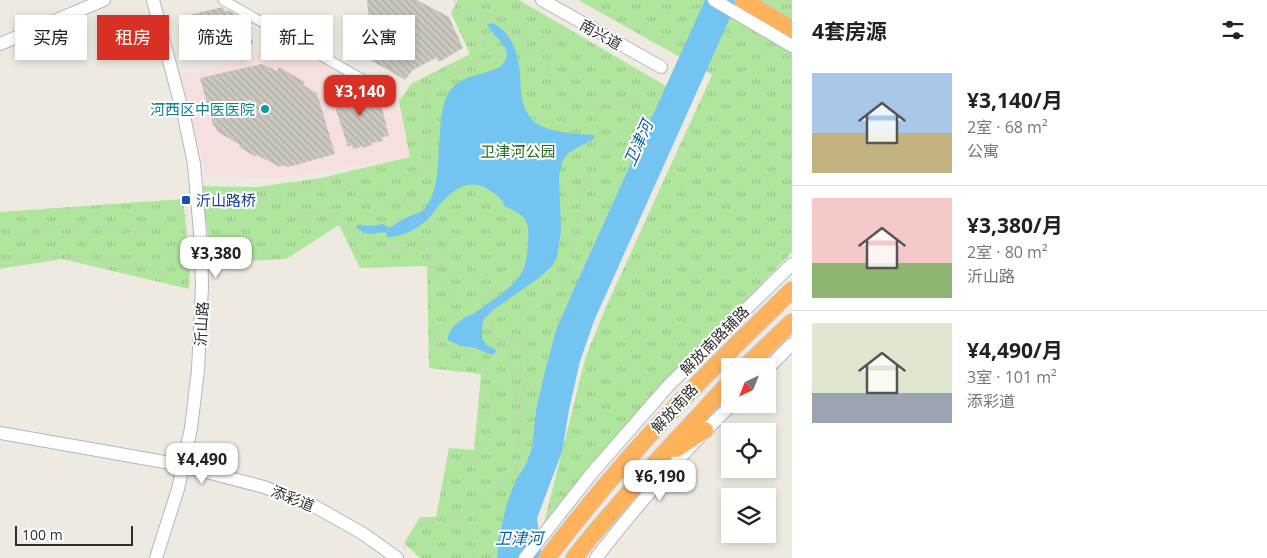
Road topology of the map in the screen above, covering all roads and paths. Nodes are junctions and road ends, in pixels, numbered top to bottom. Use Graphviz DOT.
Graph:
graph roads {
  1 [pos="88,0"];
  2 [pos="104,0"];
  3 [pos="146,0"];
  4 [pos="153,0"];
  5 [pos="223,0"];
  6 [pos="454,0"];
  7 [pos="542,0"];
  8 [pos="557,0"];
  9 [pos="714,0"];
  10 [pos="741,7"];
  11 [pos="567,14"];
  12 [pos="480,21"];
  13 [pos="792,29"];
  14 [pos="0,37"];
  15 [pos="0,44"];
  16 [pos="792,46"];
  17 [pos="547,60"];
  18 [pos="386,92"];
  19 [pos="412,193"];
  20 [pos="197,196"];
  21 [pos="191,214"];
  22 [pos="0,238"];
  23 [pos="432,242"];
  24 [pos="201,244"];
  25 [pos="424,245"];
  26 [pos="0,261"];
  27 [pos="792,264"];
  28 [pos="195,265"];
  29 [pos="792,290"];
  30 [pos="792,322"];
  31 [pos="511,338"];
  32 [pos="792,344"];
  33 [pos="754,358"];
  34 [pos="776,360"];
  35 [pos="721,392"];
  36 [pos="723,413"];
  37 [pos="520,424"];
  38 [pos="705,430"];
  39 [pos="0,433"];
  40 [pos="446,461"];
  41 [pos="655,463"];
  42 [pos="180,465"];
  43 [pos="462,513"];
  44 [pos="400,555"];
  45 [pos="149,558"];
  46 [pos="156,558"];
  47 [pos="474,558"];
  48 [pos="525,558"];
  49 [pos="547,558"];
  50 [pos="574,558"];
  51 [pos="596,558"];
  1 -- 14 [label="street"];
  2 -- 15 [label="street"];
  3 -- 21 [label="street, 沂山路"];
  4 -- 20 [label="street, 沂山路"];
  5 -- 18 [label="street"];
  6 -- 12 [label="path"];
  7 -- 11 [label="street, 南兴道"];
  8 -- 11 [label="street, 南兴道"];
  9 -- 10 [label="street"];
  10 -- 13 [label="highway"];
  10 -- 16 [label="street"];
  11 -- 17 [label="path"];
  12 -- 17 [label="path"];
  12 -- 19 [label="path"];
  17 -- 31 [label="path"];
  19 -- 20 [label="path"];
  19 -- 23 [label="path"];
  20 -- 24 [label="street, 沂山路"];
  21 -- 22 [label="path"];
  21 -- 28 [label="street, 沂山路"];
  23 -- 25 [label="path"];
  23 -- 31 [label="path"];
  24 -- 25 [label="path"];
  24 -- 42 [label="street, 沂山路"];
  25 -- 40 [label="path"];
  26 -- 28 [label="path"];
  27 -- 48 [label="street, 解放南路辅路"];
  28 -- 42 [label="street, 沂山路"];
  29 -- 49 [label="highway, 解放南路"];
  30 -- 33 [label="highway"];
  31 -- 37 [label="path"];
  31 -- 37 [label="path"];
  32 -- 34 [label="street"];
  35 -- 41 [label="highway, 解放南路"];
  36 -- 38 [label="street"];
  37 -- 43 [label="path"];
  38 -- 41 [label="highway"];
  38 -- 51 [label="street"];
  39 -- 42 [label="street, 添彩道"];
  41 -- 50 [label="highway, 解放南路"];
  42 -- 44 [label="street, 添彩道"];
  42 -- 45 [label="street, 沂山路"];
  42 -- 46 [label="street, 沂山路"];
  43 -- 44 [label="path"];
  43 -- 47 [label="path"];
}
